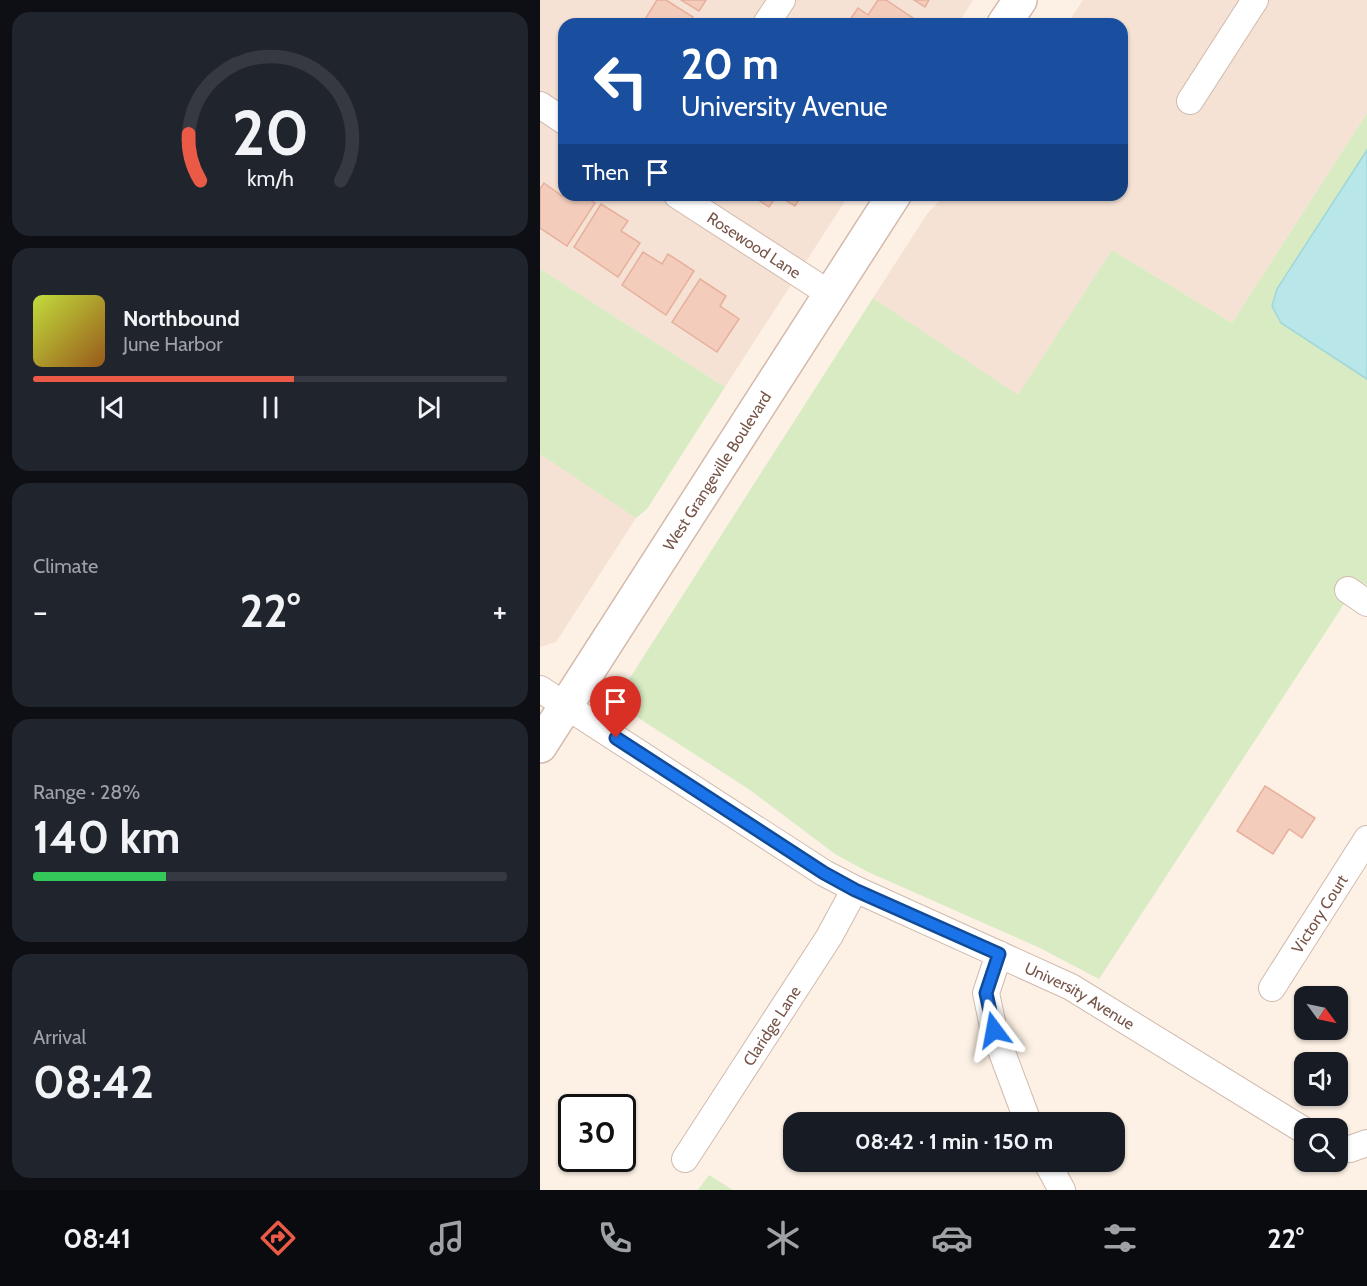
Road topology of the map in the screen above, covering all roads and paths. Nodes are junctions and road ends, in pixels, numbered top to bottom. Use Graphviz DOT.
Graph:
graph roads {
  1 [pos="782,0"];
  2 [pos="1020,0"];
  3 [pos="1255,0"];
  4 [pos="770,18"];
  5 [pos="1008,18"];
  6 [pos="1190,101"];
  7 [pos="540,105"];
  8 [pos="558,117"];
  9 [pos="686,201"];
  10 [pos="890,201"];
  11 [pos="830,294"];
  12 [pos="553,697"];
  13 [pos="540,746"];
  14 [pos="1367,839"];
  15 [pos="855,890"];
  16 [pos="999,954"];
  17 [pos="1272,988"];
  18 [pos="1024,1112"];
  19 [pos="1294,1124"];
  20 [pos="685,1159"];
  21 [pos="1052,1172"];
  22 [pos="1062,1190"];
  1 -- 4 [label="street"];
  2 -- 5 [label="main road"];
  3 -- 6 [label="street"];
  7 -- 8 [label="street"];
  9 -- 11 [label="street, Rosewood Lane"];
  10 -- 11 [label="main road, West Grangeville Boulevard"];
  11 -- 12 [label="main road, West Grangeville Boulevard"];
  12 -- 13 [label="main road, West Grangeville Boulevard"];
  12 -- 15 [label="street, University Avenue"];
  14 -- 17 [label="street, Victory Court"];
  15 -- 16 [label="street, University Avenue"];
  15 -- 20 [label="street, Claridge Lane"];
  16 -- 18 [label="street"];
  16 -- 19 [label="street, University Avenue"];
  21 -- 22 [label="street"];
}
